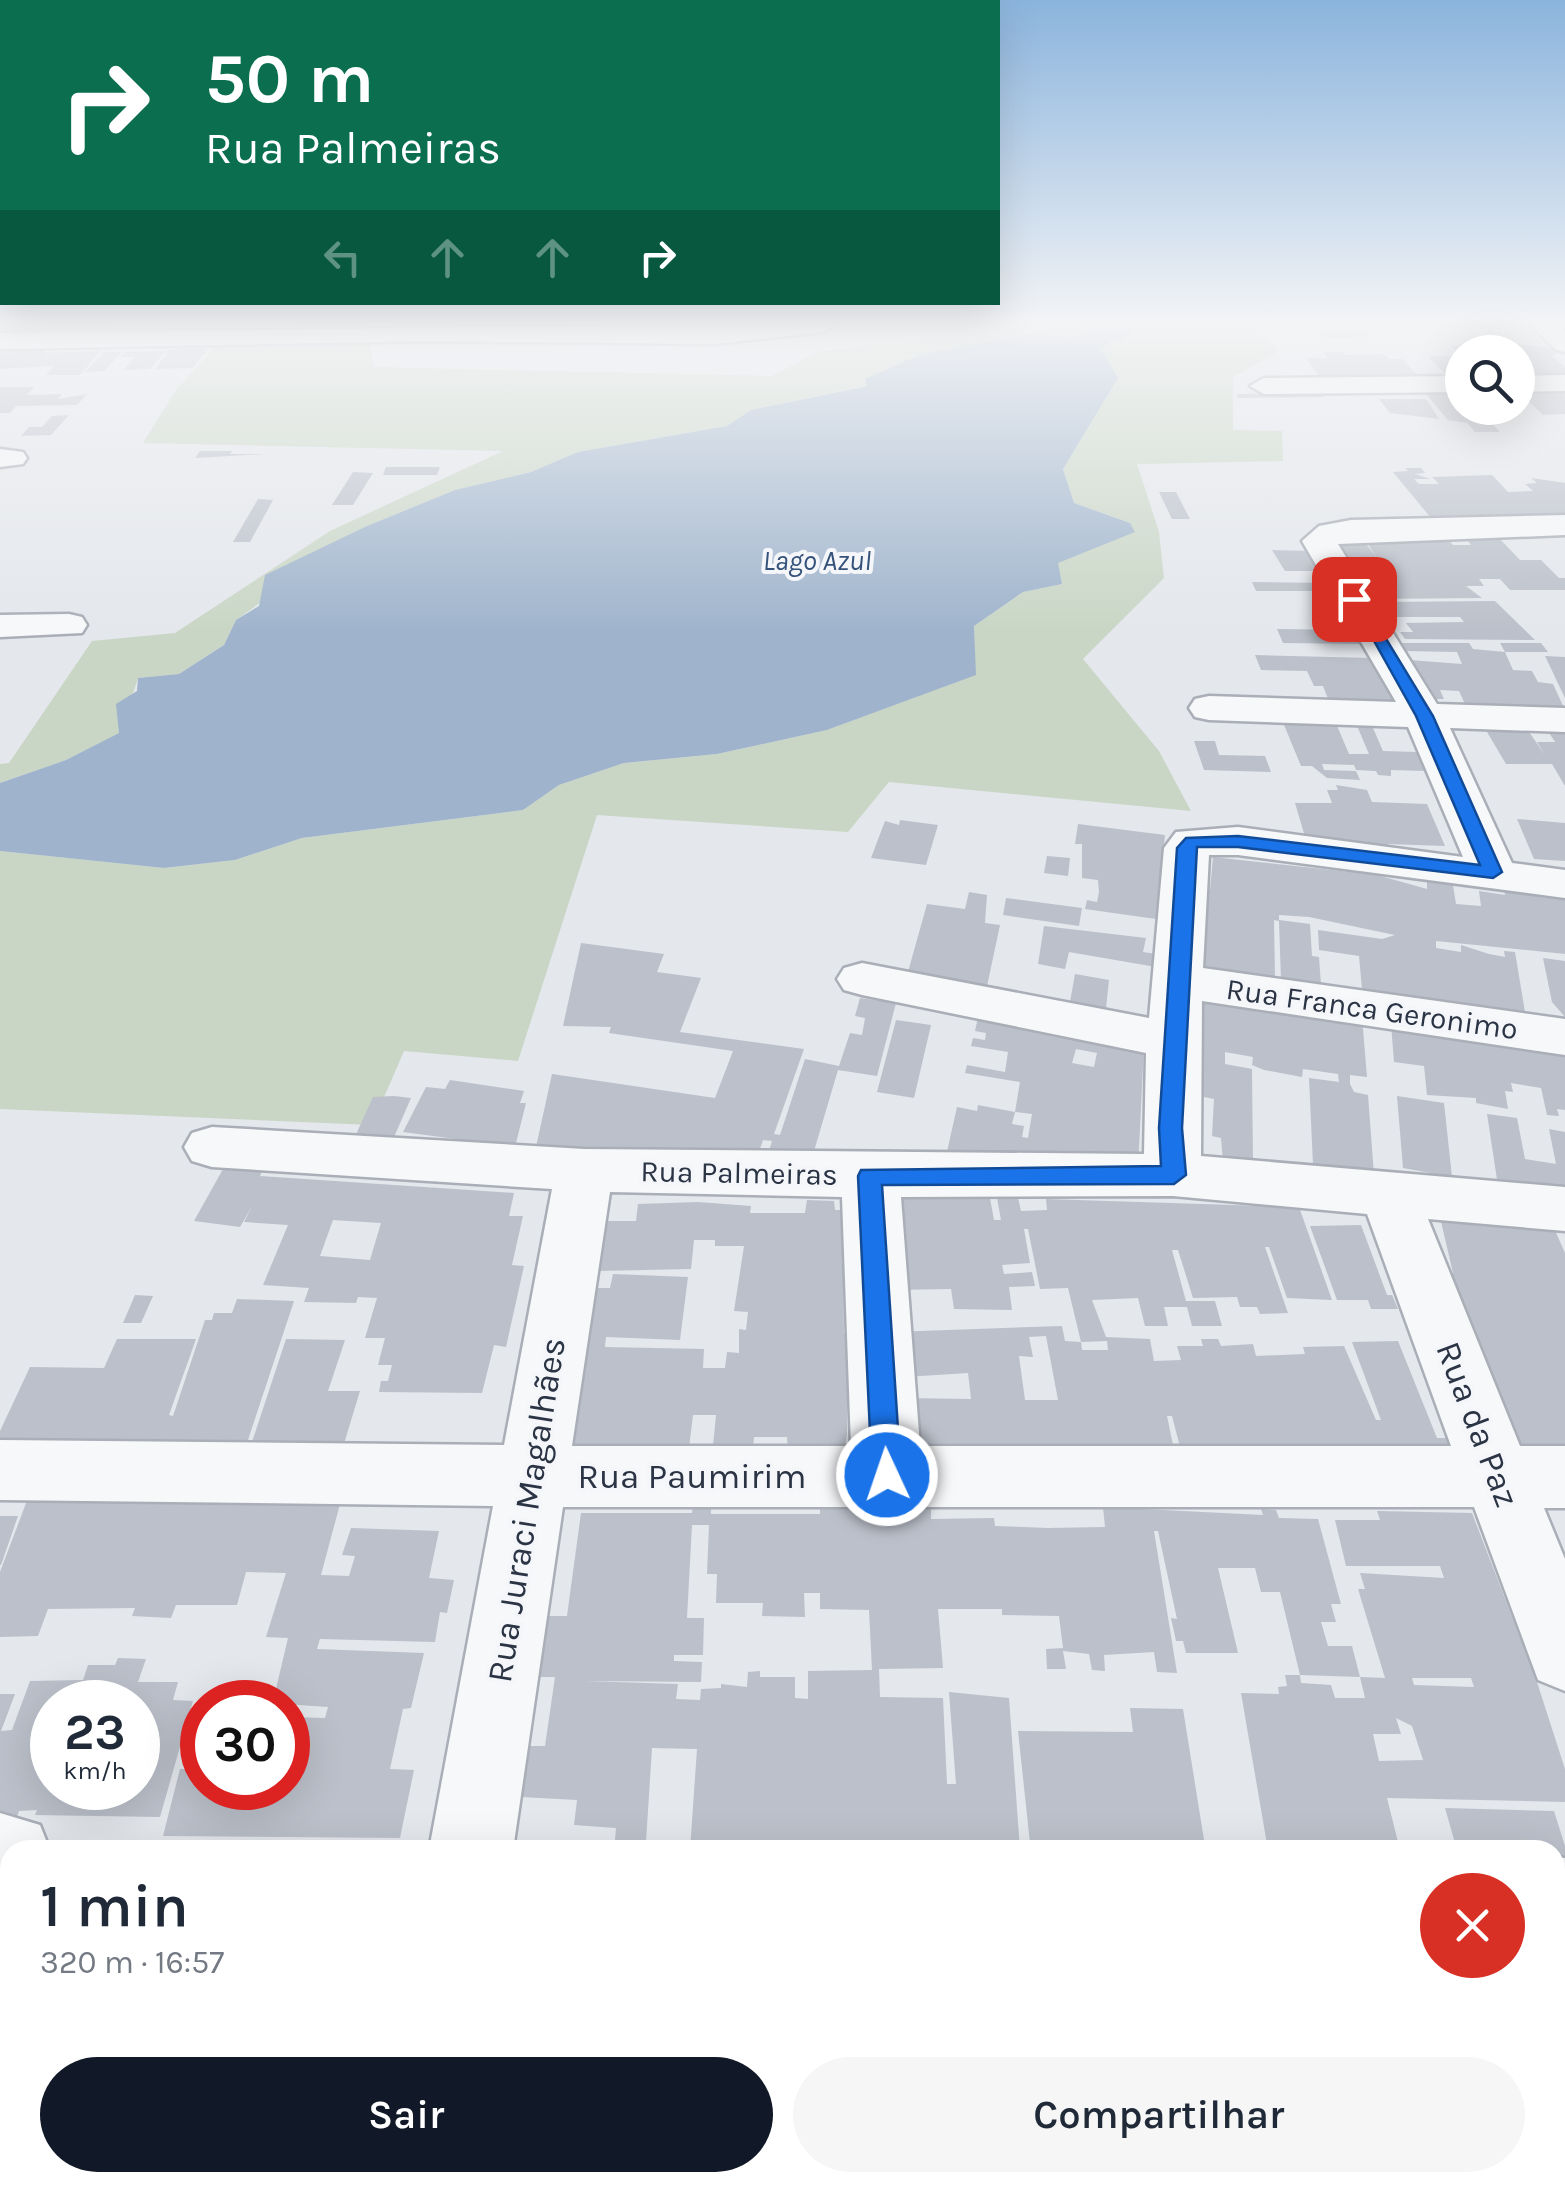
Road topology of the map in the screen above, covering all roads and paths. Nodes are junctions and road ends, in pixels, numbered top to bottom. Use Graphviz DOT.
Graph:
graph roads {
  1 [pos="1565,525"];
  2 [pos="69,625"];
  3 [pos="0,626"];
  4 [pos="1209,708"];
  5 [pos="1424,716"];
  6 [pos="1565,720"];
  7 [pos="1493,872"];
  8 [pos="1565,884"];
  9 [pos="862,980"];
  10 [pos="1178,982"];
  11 [pos="1565,1036"];
  12 [pos="1175,1042"];
  13 [pos="212,1147"];
  14 [pos="584,1170"];
  15 [pos="1174,1175"];
  16 [pos="870,1176"];
  17 [pos="1389,1194"];
  18 [pos="1565,1208"];
  19 [pos="0,1470"];
  20 [pos="887,1475"];
  21 [pos="530,1476"];
  22 [pos="1532,1478"];
  23 [pos="1565,1654"];
  24 [pos="473,1840"];
  1 -- 5 [label="street"];
  2 -- 3 [label="street"];
  4 -- 5 [label="street"];
  5 -- 6 [label="street"];
  5 -- 7 [label="street"];
  7 -- 8 [label="street"];
  7 -- 10 [label="street"];
  9 -- 12 [label="street"];
  10 -- 11 [label="street, Rua Franca Geronimo"];
  10 -- 12 [label="street"];
  12 -- 15 [label="street"];
  13 -- 14 [label="street, Rua Palmeiras"];
  14 -- 16 [label="street, Rua Palmeiras"];
  14 -- 21 [label="street, Rua Juraci Magalhães"];
  15 -- 16 [label="street, Rua Palmeiras"];
  15 -- 17 [label="street, Rua Palmeiras"];
  16 -- 20 [label="street"];
  17 -- 18 [label="street, Rua Palmeiras"];
  17 -- 22 [label="street, Rua da Paz"];
  19 -- 21 [label="street, Rua Paumirim"];
  20 -- 21 [label="street, Rua Paumirim"];
  20 -- 22 [label="street, Rua Paumirim"];
  21 -- 24 [label="street, Rua Juraci Magalhães"];
  22 -- 23 [label="street, Rua da Paz"];
}
